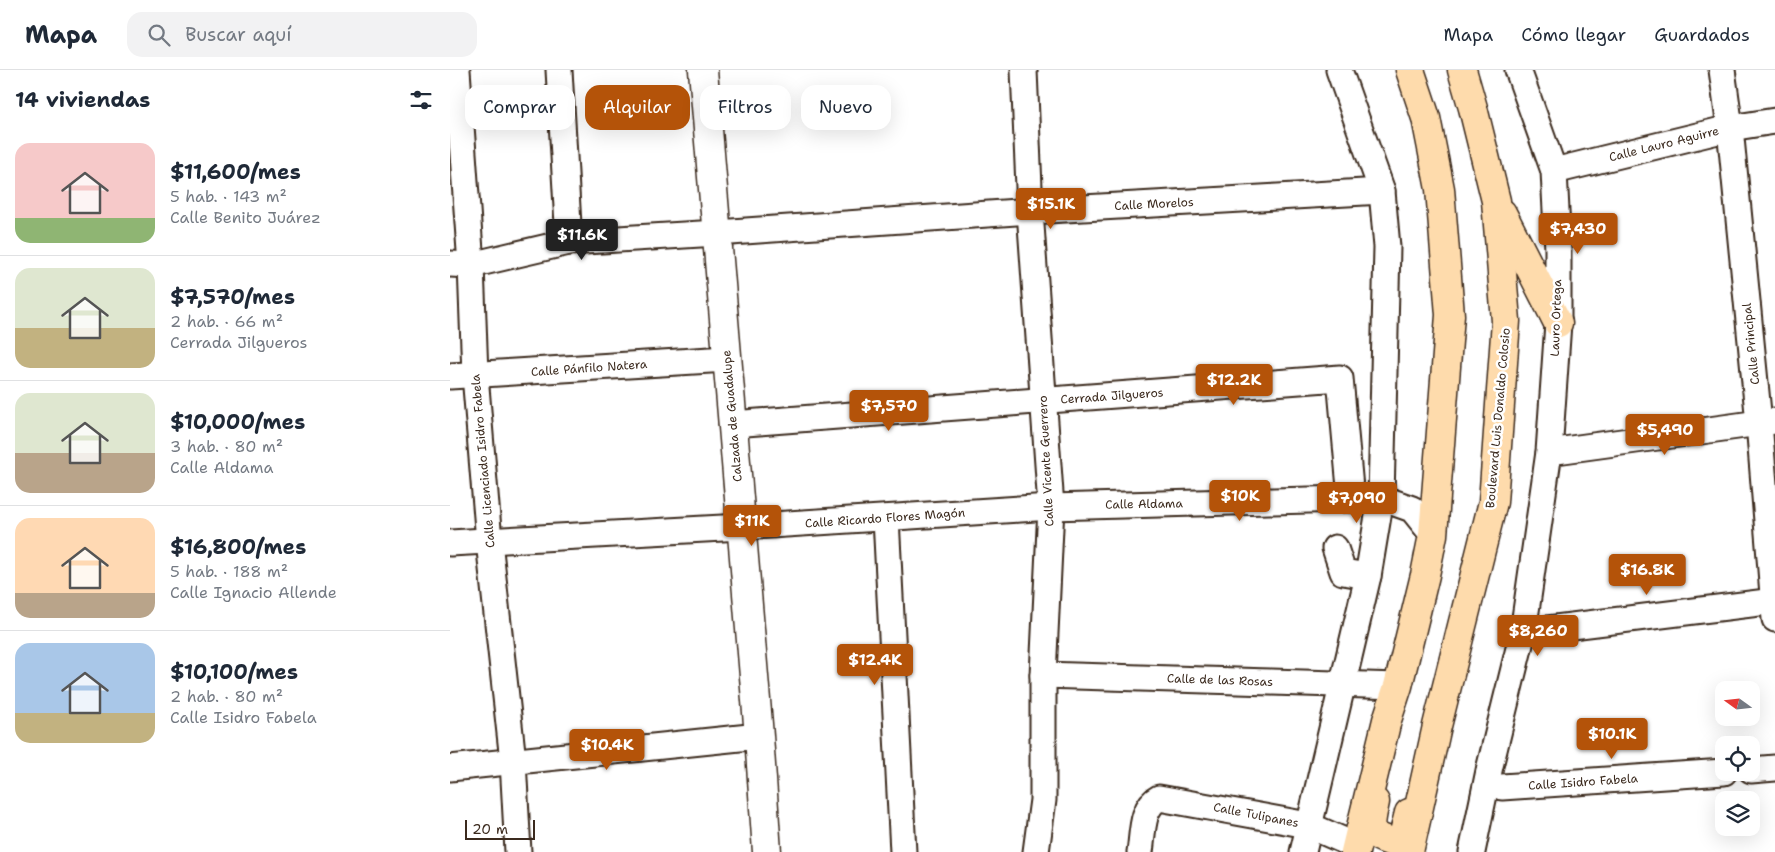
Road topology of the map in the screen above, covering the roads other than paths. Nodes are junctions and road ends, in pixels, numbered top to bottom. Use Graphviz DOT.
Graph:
graph roads {
  1 [pos="457,70"];
  2 [pos="559,70"];
  3 [pos="703,70"];
  4 [pos="1024,70"];
  5 [pos="1340,70"];
  6 [pos="1410,70"];
  7 [pos="1462,70"];
  8 [pos="1518,70"];
  9 [pos="1722,70"];
  10 [pos="1775,121"];
  11 [pos="1730,128"];
  12 [pos="1554,171"];
  13 [pos="1382,190"];
  14 [pos="1496,201"];
  15 [pos="1030,211"];
  16 [pos="717,233"];
  17 [pos="569,242"];
  18 [pos="461,264"];
  19 [pos="1558,323"];
  20 [pos="727,359"];
  21 [pos="475,375"];
  22 [pos="450,376"];
  23 [pos="1043,401"];
  24 [pos="1767,422"];
  25 [pos="732,424"];
  26 [pos="1549,452"];
  27 [pos="1381,498"];
  28 [pos="1351,499"];
  29 [pos="1051,507"];
  30 [pos="886,518"];
  31 [pos="740,527"];
  32 [pos="1432,535"];
  33 [pos="489,541"];
  34 [pos="450,543"];
  35 [pos="1334,548"];
  36 [pos="1368,576"];
  37 [pos="1774,607"];
  38 [pos="1523,632"];
  39 [pos="1043,675"];
  40 [pos="1344,684"];
  41 [pos="1398,686"];
  42 [pos="1387,720"];
  43 [pos="1437,726"];
  44 [pos="759,736"];
  45 [pos="513,761"];
  46 [pos="450,768"];
  47 [pos="1775,768"];
  48 [pos="1760,769"];
  49 [pos="1715,773"];
  50 [pos="1502,787"];
  51 [pos="1308,825"];
  52 [pos="1356,849"];
  53 [pos="518,852"];
  54 [pos="767,852"];
  55 [pos="903,852"];
  56 [pos="1036,852"];
  57 [pos="1140,852"];
  58 [pos="1303,852"];
  59 [pos="1409,852"];
  60 [pos="1472,852"];
  1 -- 18 [label="street, Calle Licenciado Isidro Fabela"];
  2 -- 17 [label="street"];
  3 -- 16 [label="street, Calzada de Guadalupe"];
  4 -- 15 [label="street, Calle Vicente Guerrero"];
  5 -- 13 [label="street"];
  6 -- 32 [label="highway"];
  7 -- 14 [label="highway, Boulevard Luis Donaldo Colosio"];
  8 -- 12 [label="street, Lauro Ortega"];
  9 -- 11 [label="street, Calle Principal"];
  10 -- 11 [label="street, Calle Lauro Aguirre"];
  11 -- 12 [label="street, Calle Lauro Aguirre"];
  11 -- 24 [label="street, Calle Principal"];
  12 -- 19 [label="street, Lauro Ortega"];
  13 -- 15 [label="street, Calle Morelos"];
  13 -- 27 [label="street"];
  14 -- 19 [label="highway"];
  14 -- 43 [label="highway, Boulevard Luis Donaldo Colosio"];
  15 -- 16 [label="street, Calle Morelos"];
  15 -- 23 [label="street, Calle Vicente Guerrero"];
  16 -- 17 [label="street, Calle Morelos"];
  16 -- 20 [label="street, Calzada de Guadalupe"];
  17 -- 18 [label="street, Calle Morelos"];
  18 -- 21 [label="street, Calle Licenciado Isidro Fabela"];
  19 -- 26 [label="street, Lauro Ortega"];
  20 -- 21 [label="street, Calle Pánfilo Natera"];
  20 -- 25 [label="street, Calzada de Guadalupe"];
  21 -- 22 [label="street, Calle Pánfilo Natera"];
  21 -- 33 [label="street, Calle Licenciado Isidro Fabela"];
  23 -- 25 [label="street, Cerrada Jilgueros"];
  23 -- 28 [label="street, Cerrada Jilgueros"];
  23 -- 29 [label="street, Calle Vicente Guerrero"];
  24 -- 26 [label="street"];
  24 -- 37 [label="street, Calle Principal"];
  25 -- 31 [label="street, Calzada de Guadalupe"];
  26 -- 38 [label="street, Lauro Ortega"];
  27 -- 28 [label="street, Calle Aldama"];
  27 -- 32 [label="street, Calle Aldama"];
  27 -- 36 [label="street"];
  28 -- 29 [label="street, Calle Aldama"];
  29 -- 30 [label="street, Calle Ricardo Flores Magón"];
  29 -- 39 [label="street, Calle Vicente Guerrero"];
  30 -- 31 [label="street, Calle Ricardo Flores Magón"];
  30 -- 55 [label="street"];
  31 -- 33 [label="street, Calle Ricardo Flores Magón"];
  31 -- 44 [label="street, Calzada de Guadalupe"];
  32 -- 41 [label="highway"];
  33 -- 34 [label="street, Calle Ricardo Flores Magón"];
  33 -- 45 [label="street, Calle Licenciado Isidro Fabela"];
  35 -- 36 [label="street"];
  36 -- 40 [label="street"];
  37 -- 38 [label="street"];
  38 -- 60 [label="street, Lauro Ortega"];
  39 -- 40 [label="street, Calle de las Rosas"];
  39 -- 56 [label="street, Calle Vicente Guerrero"];
  40 -- 41 [label="street, Calle de las Rosas"];
  40 -- 51 [label="street"];
  41 -- 42 [label="highway"];
  42 -- 43 [label="highway"];
  42 -- 52 [label="highway"];
  43 -- 59 [label="highway, Boulevard Luis Donaldo Colosio"];
  44 -- 45 [label="street"];
  44 -- 54 [label="street, Calzada de Guadalupe"];
  45 -- 46 [label="street"];
  45 -- 53 [label="street, Calle Licenciado Isidro Fabela"];
  47 -- 48 [label="street"];
  49 -- 50 [label="street, Calle Isidro Fabela"];
  51 -- 52 [label="street, Calle Tulipanes"];
  51 -- 57 [label="street, Calle Tulipanes"];
  51 -- 58 [label="street"];
}
